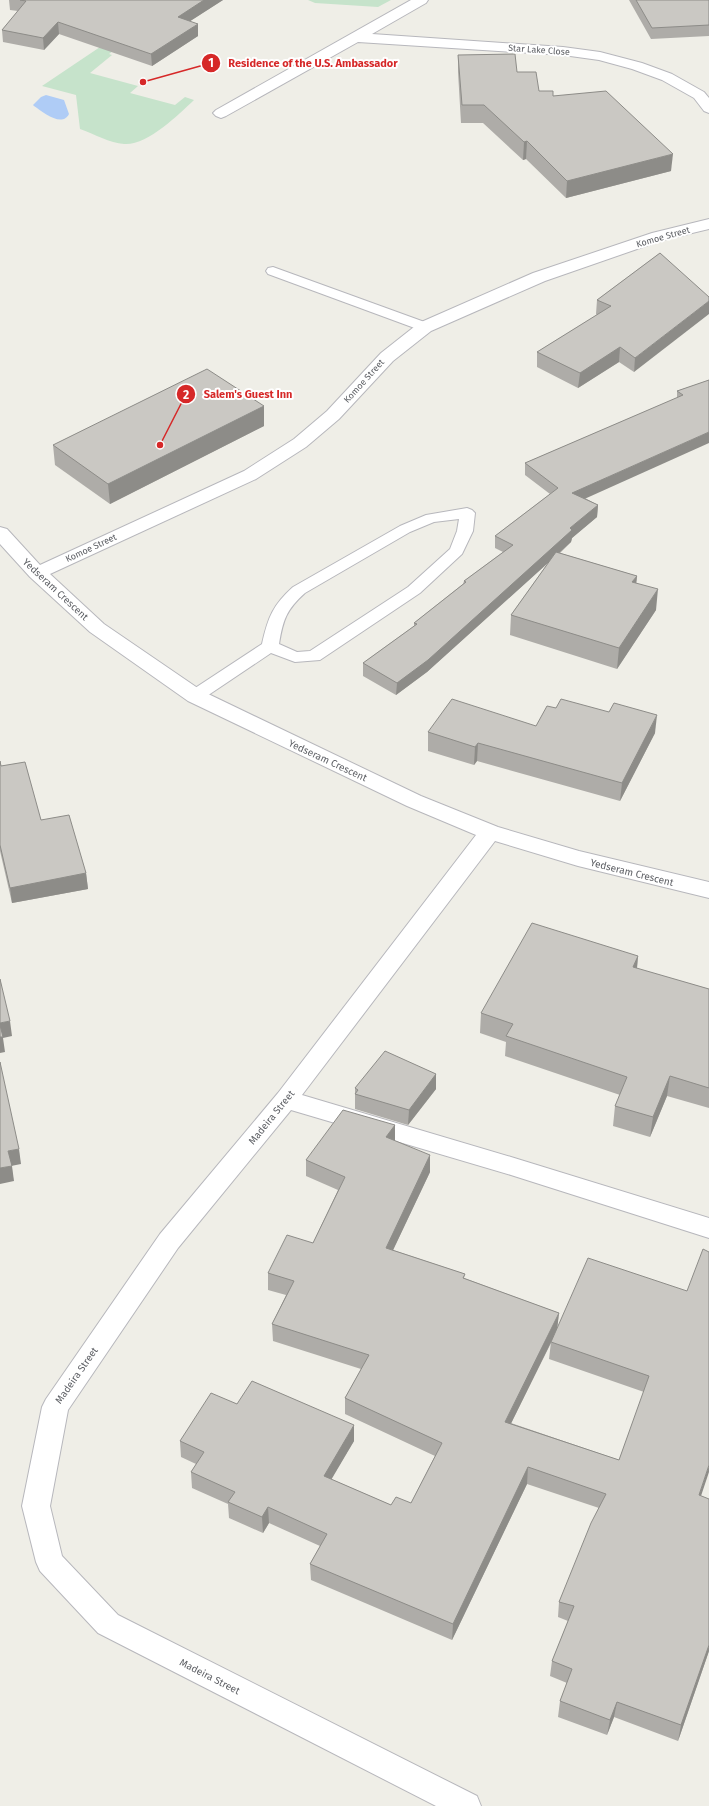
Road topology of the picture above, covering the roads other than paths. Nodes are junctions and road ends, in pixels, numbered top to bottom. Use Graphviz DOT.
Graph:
graph roads {
  1 [pos="421,0"];
  2 [pos="355,37"];
  3 [pos="709,108"];
  4 [pos="221,114"];
  5 [pos="709,224"];
  6 [pos="273,271"];
  7 [pos="425,327"];
  8 [pos="0,533"];
  9 [pos="37,573"];
  10 [pos="270,646"];
  11 [pos="195,696"];
  12 [pos="490,832"];
  13 [pos="709,890"];
  14 [pos="286,1099"];
  15 [pos="709,1228"];
  16 [pos="466,1806"];
  1 -- 2 [label="street"];
  2 -- 3 [label="street, Star Lake Close"];
  2 -- 4 [label="street"];
  5 -- 7 [label="street, Komoe Street"];
  6 -- 7 [label="lane"];
  7 -- 9 [label="street, Komoe Street"];
  8 -- 9 [label="street, Yedseram Crescent"];
  9 -- 11 [label="street, Yedseram Crescent"];
  10 -- 10 [label="lane"];
  10 -- 11 [label="lane"];
  11 -- 12 [label="street, Yedseram Crescent"];
  12 -- 13 [label="street, Yedseram Crescent"];
  12 -- 14 [label="street, Madeira Street"];
  14 -- 15 [label="street"];
  14 -- 16 [label="street, Madeira Street"];
}
